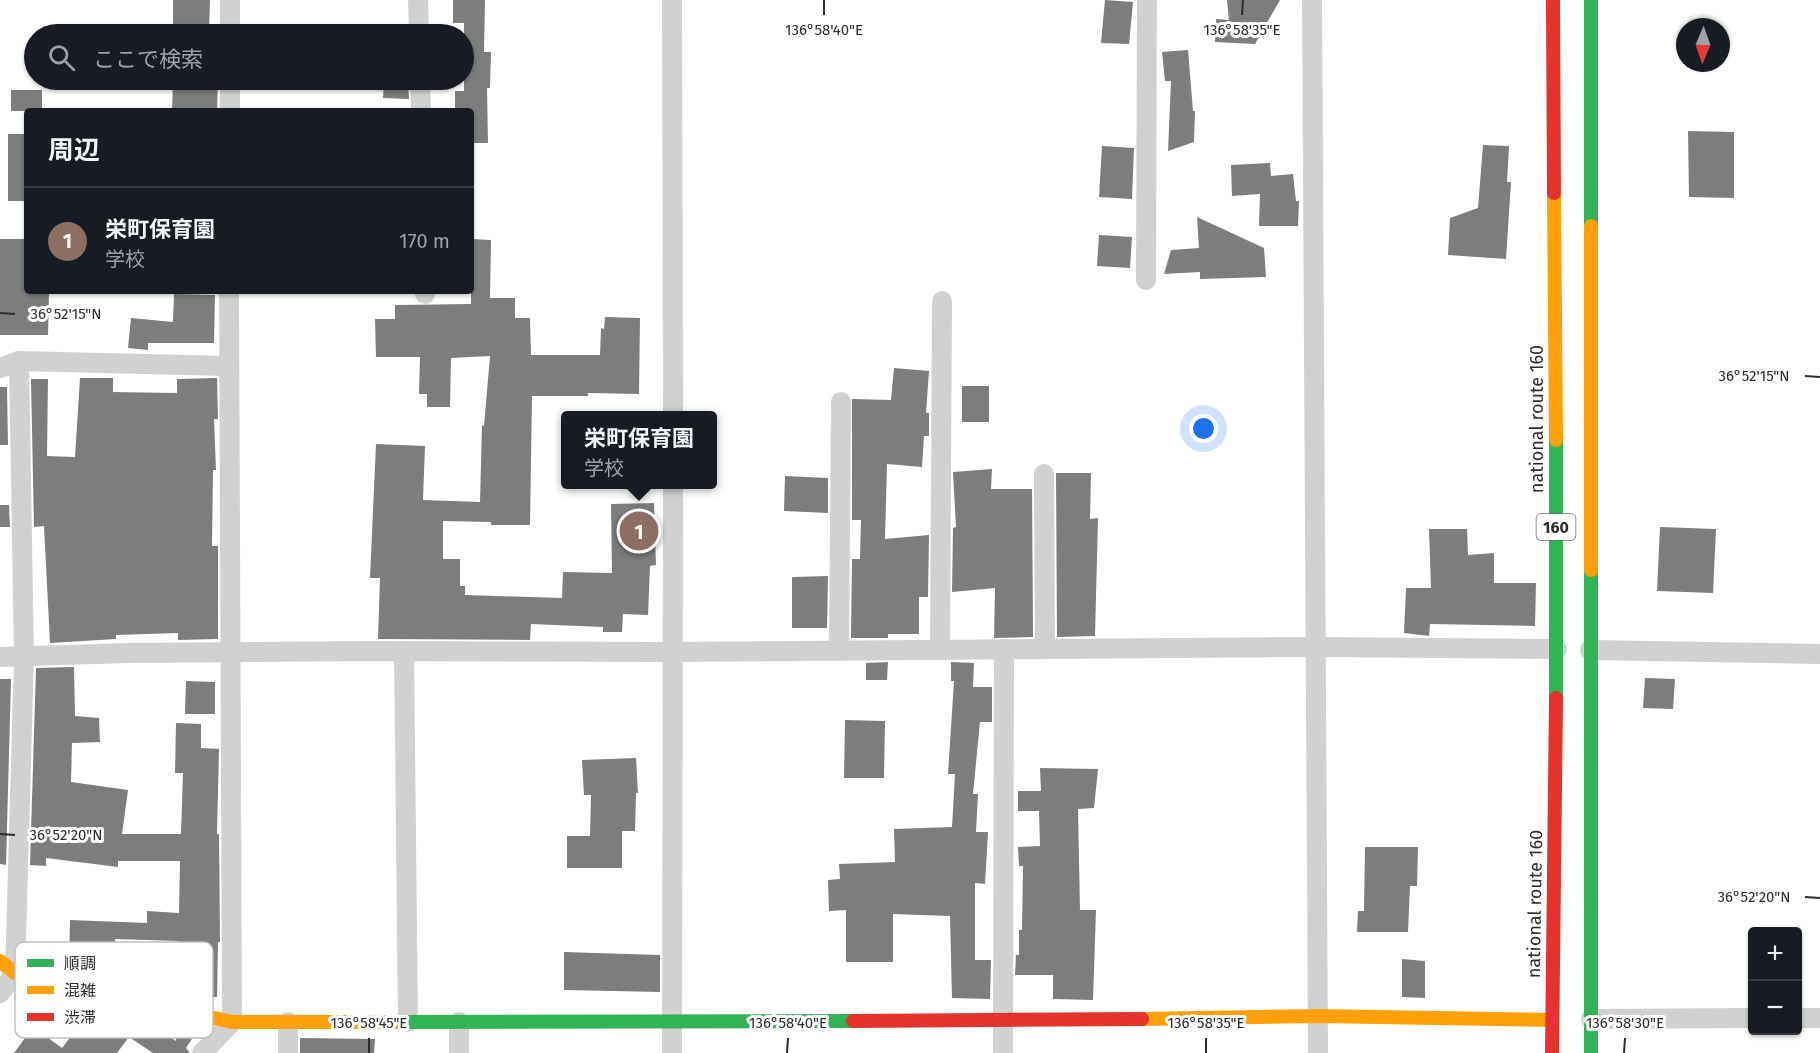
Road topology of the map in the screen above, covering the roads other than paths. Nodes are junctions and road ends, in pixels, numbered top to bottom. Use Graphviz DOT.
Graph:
graph roads {
  1 [pos="230,0"];
  2 [pos="418,0"];
  3 [pos="672,0"];
  4 [pos="1147,0"];
  5 [pos="1312,0"];
  6 [pos="1553,0"];
  7 [pos="1591,0"];
  8 [pos="230,24"];
  9 [pos="419,24"];
  10 [pos="230,90"];
  11 [pos="420,90"];
  12 [pos="230,108"];
  13 [pos="421,108"];
  14 [pos="1146,280"];
  15 [pos="229,294"];
  16 [pos="942,301"];
  17 [pos="19,361"];
  18 [pos="228,366"];
  19 [pos="0,368"];
  20 [pos="841,402"];
  21 [pos="673,411"];
  22 [pos="1044,474"];
  23 [pos="673,489"];
  24 [pos="1316,647"];
  25 [pos="1004,649"];
  26 [pos="1045,649"];
  27 [pos="1557,649"];
  28 [pos="940,650"];
  29 [pos="1590,650"];
  30 [pos="404,651"];
  31 [pos="839,651"];
  32 [pos="232,652"];
  33 [pos="674,652"];
  34 [pos="1820,654"];
  35 [pos="0,657"];
  36 [pos="24,657"];
  37 [pos="7,967"];
  38 [pos="0,993"];
  39 [pos="213,1017"];
  40 [pos="1318,1017"];
  41 [pos="1748,1018"];
  42 [pos="1802,1018"];
  43 [pos="1820,1018"];
  44 [pos="1591,1019"];
  45 [pos="1551,1020"];
  46 [pos="1003,1021"];
  47 [pos="232,1022"];
  48 [pos="288,1022"];
  49 [pos="408,1022"];
  50 [pos="459,1022"];
  51 [pos="672,1022"];
  52 [pos="202,1053"];
  53 [pos="288,1053"];
  54 [pos="459,1053"];
  55 [pos="672,1053"];
  56 [pos="1003,1053"];
  57 [pos="1318,1053"];
  58 [pos="1552,1053"];
  59 [pos="1591,1053"];
  1 -- 8 [label="street"];
  2 -- 9 [label="street"];
  3 -- 21 [label="street"];
  4 -- 14 [label="street"];
  5 -- 24 [label="street"];
  6 -- 27 [label="main road, national route 160 / 160"];
  7 -- 29 [label="main road, 160"];
  10 -- 12 [label="street"];
  11 -- 13 [label="street"];
  15 -- 18 [label="street"];
  16 -- 28 [label="street"];
  17 -- 18 [label="street"];
  17 -- 19 [label="street"];
  17 -- 36 [label="street"];
  18 -- 32 [label="street"];
  20 -- 31 [label="street"];
  22 -- 26 [label="street"];
  23 -- 33 [label="street"];
  24 -- 26 [label="street"];
  24 -- 27 [label="street"];
  24 -- 40 [label="street"];
  25 -- 26 [label="street"];
  25 -- 28 [label="street"];
  25 -- 46 [label="street"];
  27 -- 45 [label="main road, national route 160 / 160"];
  28 -- 31 [label="street"];
  29 -- 34 [label="street"];
  29 -- 44 [label="main road, 160"];
  30 -- 32 [label="street"];
  30 -- 33 [label="street"];
  30 -- 49 [label="street"];
  31 -- 33 [label="street"];
  32 -- 36 [label="street"];
  32 -- 47 [label="street"];
  33 -- 51 [label="street"];
  35 -- 36 [label="street"];
  36 -- 37 [label="street"];
  37 -- 38 [label="street"];
  39 -- 47 [label="main road"];
  40 -- 45 [label="main road"];
  40 -- 46 [label="main road"];
  40 -- 57 [label="street"];
  41 -- 44 [label="street"];
  42 -- 43 [label="street"];
  44 -- 59 [label="main road, 160"];
  45 -- 58 [label="main road, national route 160 / 160"];
  46 -- 51 [label="main road"];
  46 -- 56 [label="street"];
  47 -- 48 [label="main road"];
  47 -- 52 [label="street"];
  48 -- 49 [label="main road"];
  48 -- 53 [label="street"];
  49 -- 50 [label="main road"];
  50 -- 51 [label="main road"];
  50 -- 54 [label="street"];
  51 -- 55 [label="street"];
}
